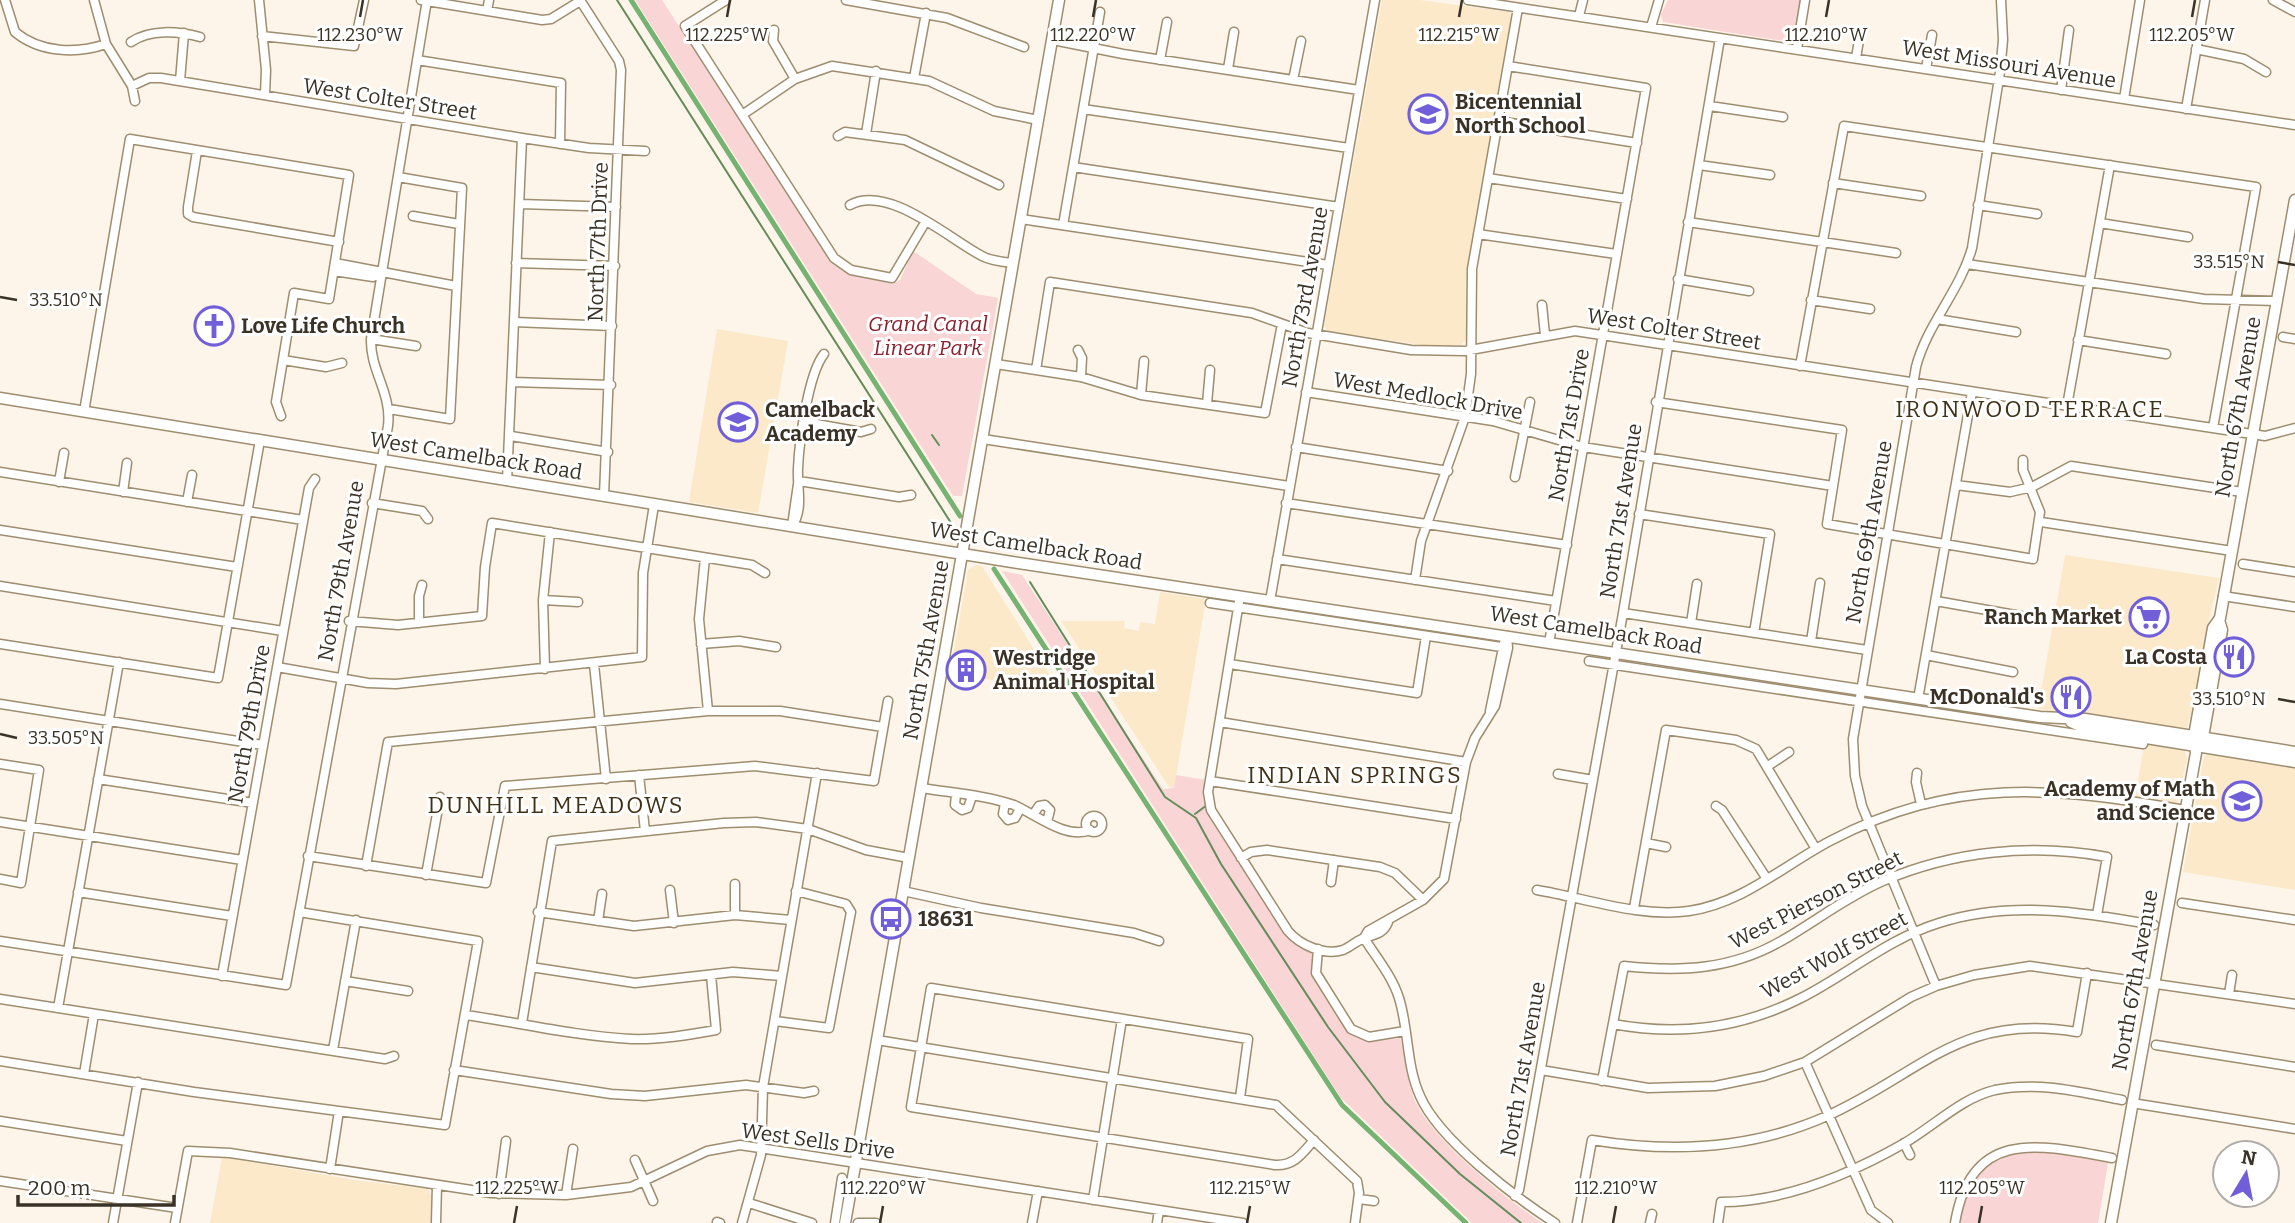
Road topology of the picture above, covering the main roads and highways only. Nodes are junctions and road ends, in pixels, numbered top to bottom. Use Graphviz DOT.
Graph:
graph roads {
  1 [pos="1059,0"];
  2 [pos="2295,200"];
  3 [pos="0,398"];
  4 [pos="962,554"];
  5 [pos="2198,739"];
  6 [pos="2295,752"];
  7 [pos="2295,762"];
  8 [pos="845,1223"];
  9 [pos="2111,1223"];
  1 -- 4 [label="main road, North 75th Avenue"];
  2 -- 5 [label="main road, North 67th Avenue"];
  3 -- 4 [label="main road, West Camelback Road"];
  4 -- 5 [label="main road, West Camelback Road"];
  4 -- 8 [label="main road, North 75th Avenue"];
  5 -- 6 [label="main road, West Camelback Road"];
  5 -- 7 [label="main road, West Camelback Road"];
  5 -- 9 [label="main road, North 67th Avenue"];
}
